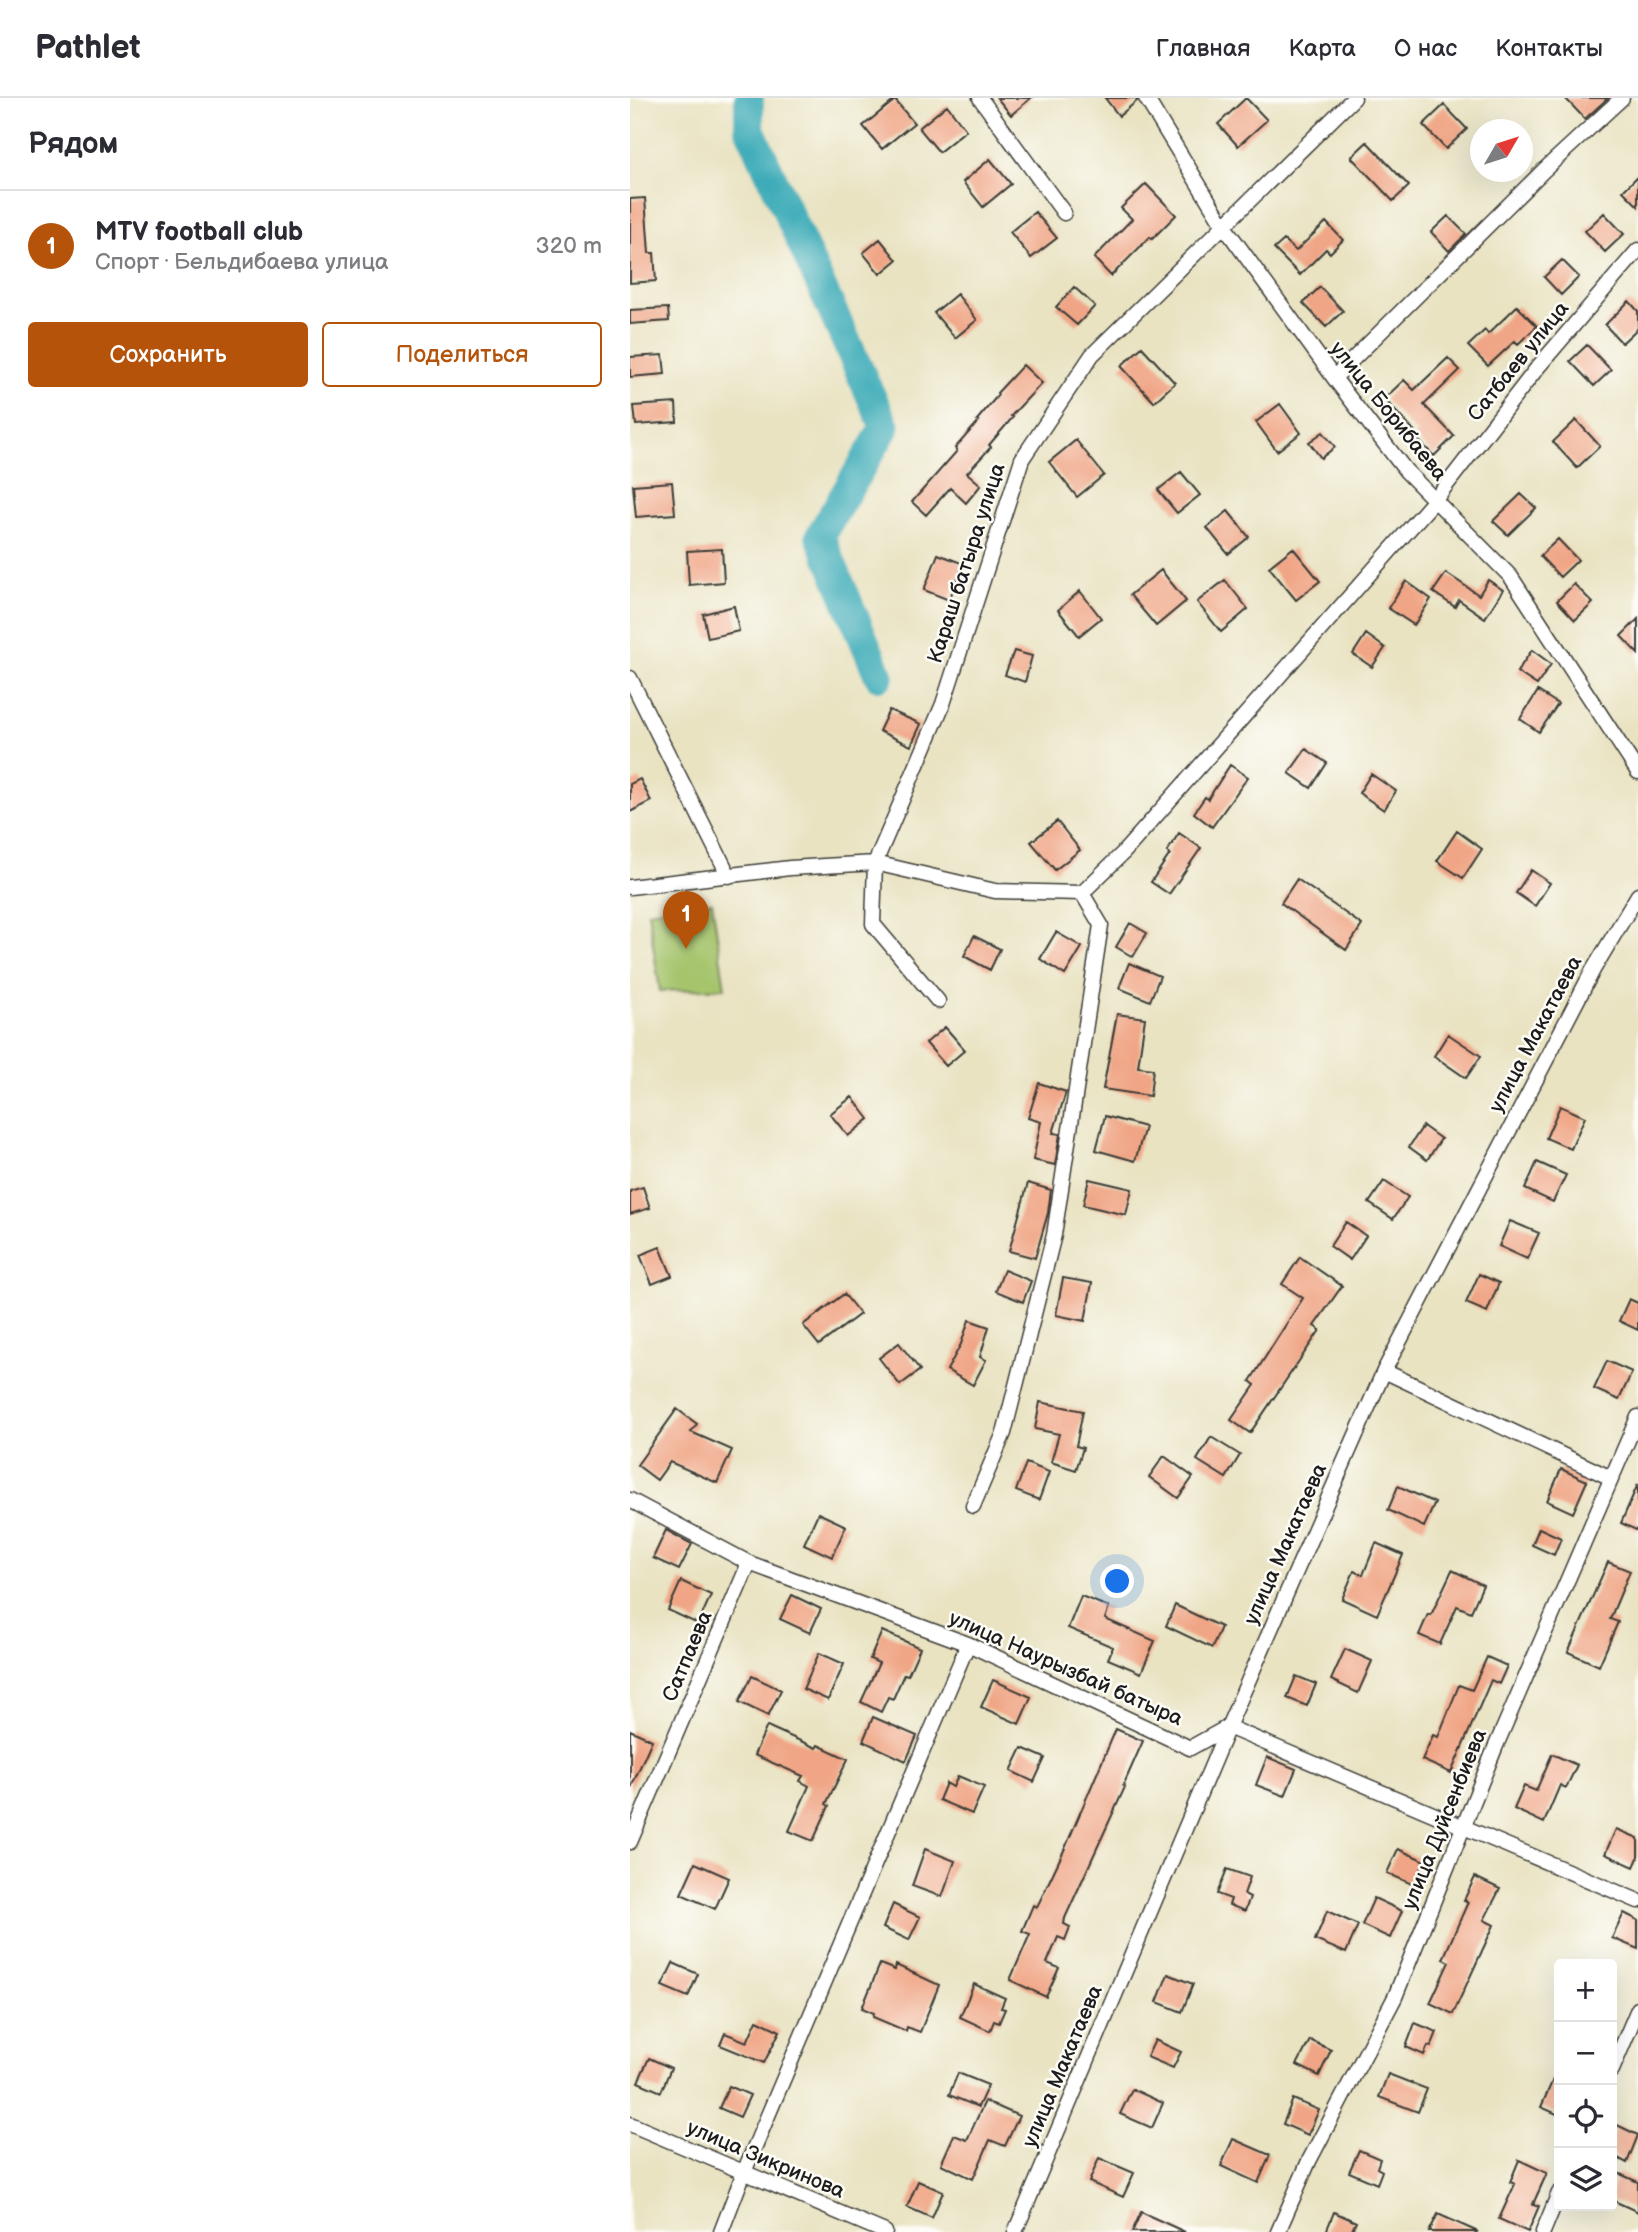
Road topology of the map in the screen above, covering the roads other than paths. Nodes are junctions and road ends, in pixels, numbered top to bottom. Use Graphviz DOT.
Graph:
graph roads {
  1 [pos="980,98"];
  2 [pos="1146,98"];
  3 [pos="1354,98"];
  4 [pos="1622,98"];
  5 [pos="1064,213"];
  6 [pos="1224,226"];
  7 [pos="1638,250"];
  8 [pos="1334,378"];
  9 [pos="1434,500"];
  10 [pos="630,678"];
  11 [pos="1638,772"];
  12 [pos="875,863"];
  13 [pos="729,876"];
  14 [pos="630,887"];
  15 [pos="1082,893"];
  16 [pos="1638,895"];
  17 [pos="938,1001"];
  18 [pos="1384,1371"];
  19 [pos="1638,1417"];
  20 [pos="1611,1478"];
  21 [pos="630,1500"];
  22 [pos="973,1506"];
  23 [pos="749,1563"];
  24 [pos="968,1644"];
  25 [pos="1228,1727"];
  26 [pos="1464,1826"];
  27 [pos="630,1842"];
  28 [pos="1638,1901"];
  29 [pos="1638,2009"];
  30 [pos="1617,2058"];
  31 [pos="630,2124"];
  32 [pos="744,2172"];
  33 [pos="1554,2204"];
  34 [pos="721,2232"];
  35 [pos="885,2232"];
  36 [pos="1015,2232"];
  37 [pos="1278,2232"];
  38 [pos="1542,2232"];
  1 -- 5 [label="street"];
  2 -- 6 [label="street, улица Борибаева"];
  3 -- 6 [label="street, Караш батыра улица"];
  4 -- 8 [label="street"];
  6 -- 8 [label="street, улица Борибаева"];
  6 -- 12 [label="street, Караш батыра улица"];
  7 -- 9 [label="street, Сатбаев улица"];
  8 -- 9 [label="street, улица Борибаева"];
  9 -- 11 [label="street, улица Борибаева"];
  9 -- 15 [label="street, Сатбаев улица"];
  10 -- 13 [label="street"];
  12 -- 13 [label="street"];
  12 -- 15 [label="street"];
  12 -- 17 [label="street"];
  13 -- 14 [label="street"];
  15 -- 22 [label="street"];
  16 -- 18 [label="street, улица Макатаева"];
  18 -- 20 [label="street"];
  18 -- 25 [label="street, улица Макатаева"];
  19 -- 20 [label="street, улица Дуйсенбиева"];
  20 -- 26 [label="street, улица Дуйсенбиева"];
  21 -- 23 [label="street, улица Наурызбай батыра"];
  23 -- 24 [label="street, улица Наурызбай батыра"];
  23 -- 27 [label="street, Сатпаева"];
  24 -- 25 [label="street, улица Наурызбай батыра"];
  24 -- 32 [label="street"];
  25 -- 26 [label="street"];
  25 -- 36 [label="street, улица Макатаева"];
  26 -- 28 [label="street"];
  26 -- 37 [label="street, улица Дуйсенбиева"];
  29 -- 30 [label="street"];
  31 -- 32 [label="street, улица Зикринова"];
  32 -- 34 [label="street"];
  32 -- 35 [label="street, улица Зикринова"];
  33 -- 38 [label="street"];
}
